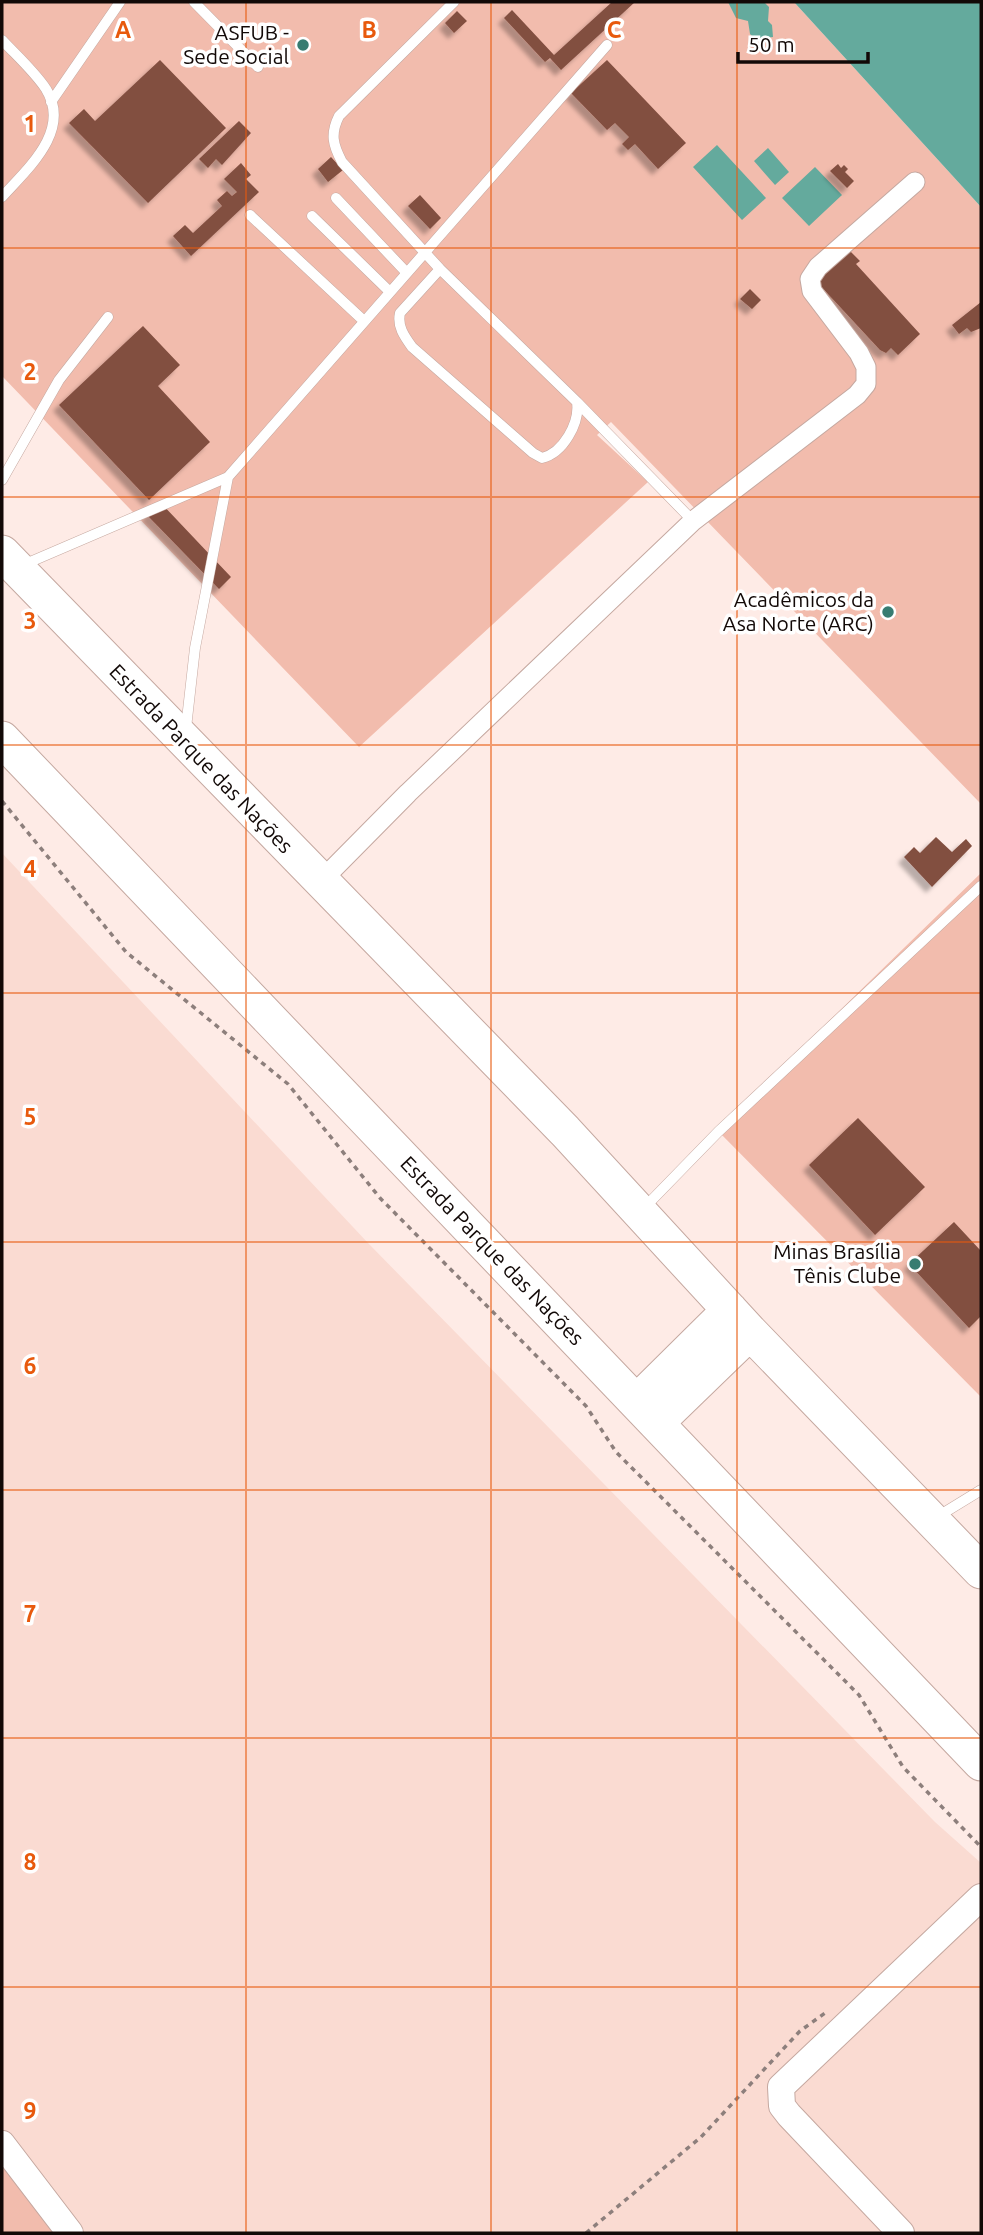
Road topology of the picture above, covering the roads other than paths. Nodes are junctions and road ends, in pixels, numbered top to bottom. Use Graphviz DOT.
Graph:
graph roads {
  1 [pos="120,2"];
  2 [pos="194,2"];
  3 [pos="454,2"];
  4 [pos="2,40"];
  5 [pos="607,45"];
  6 [pos="258,67"];
  7 [pos="51,102"];
  8 [pos="915,181"];
  9 [pos="2,197"];
  10 [pos="336,198"];
  11 [pos="250,215"];
  12 [pos="312,216"];
  13 [pos="424,251"];
  14 [pos="440,268"];
  15 [pos="406,272"];
  16 [pos="389,291"];
  17 [pos="108,317"];
  18 [pos="364,321"];
  19 [pos="577,402"];
  20 [pos="228,477"];
  21 [pos="2,480"];
  22 [pos="693,521"];
  23 [pos="9,560"];
  24 [pos="2,739"];
  25 [pos="186,742"];
  26 [pos="320,882"];
  27 [pos="981,886"];
  28 [pos="639,1212"];
  29 [pos="740,1321"];
  30 [pos="646,1413"];
  31 [pos="977,1493"];
  32 [pos="981,1505"];
  33 [pos="932,1520"];
  34 [pos="979,1565"];
  35 [pos="981,1763"];
  36 [pos="981,1897"];
  37 [pos="2,2144"];
  38 [pos="70,2233"];
  39 [pos="901,2233"];
  1 -- 7 [label="lane"];
  2 -- 6 [label="lane"];
  3 -- 13 [label="lane"];
  4 -- 7 [label="lane"];
  5 -- 13 [label="lane"];
  7 -- 9 [label="lane"];
  8 -- 22 [label="street"];
  10 -- 15 [label="lane"];
  11 -- 18 [label="lane"];
  12 -- 16 [label="lane"];
  13 -- 14 [label="lane"];
  13 -- 15 [label="lane"];
  14 -- 19 [label="lane"];
  14 -- 19 [label="lane"];
  15 -- 16 [label="lane"];
  16 -- 18 [label="lane"];
  17 -- 21 [label="lane"];
  18 -- 20 [label="lane"];
  19 -- 22 [label="lane"];
  20 -- 23 [label="lane"];
  20 -- 25 [label="lane"];
  22 -- 26 [label="street"];
  23 -- 25 [label="highway, Estrada Parque das Nações"];
  24 -- 30 [label="highway, Estrada Parque das Nações"];
  25 -- 26 [label="highway, Estrada Parque das Nações"];
  26 -- 28 [label="highway, Estrada Parque das Nações"];
  27 -- 28 [label="lane"];
  28 -- 29 [label="highway, Estrada Parque das Nações"];
  29 -- 30 [label="highway"];
  29 -- 33 [label="highway, Estrada Parque das Nações"];
  30 -- 35 [label="highway, Estrada Parque das Nações"];
  31 -- 32 [label="lane"];
  31 -- 33 [label="lane"];
  33 -- 34 [label="highway, Estrada Parque das Nações"];
  36 -- 39 [label="street"];
  37 -- 38 [label="street"];
}
